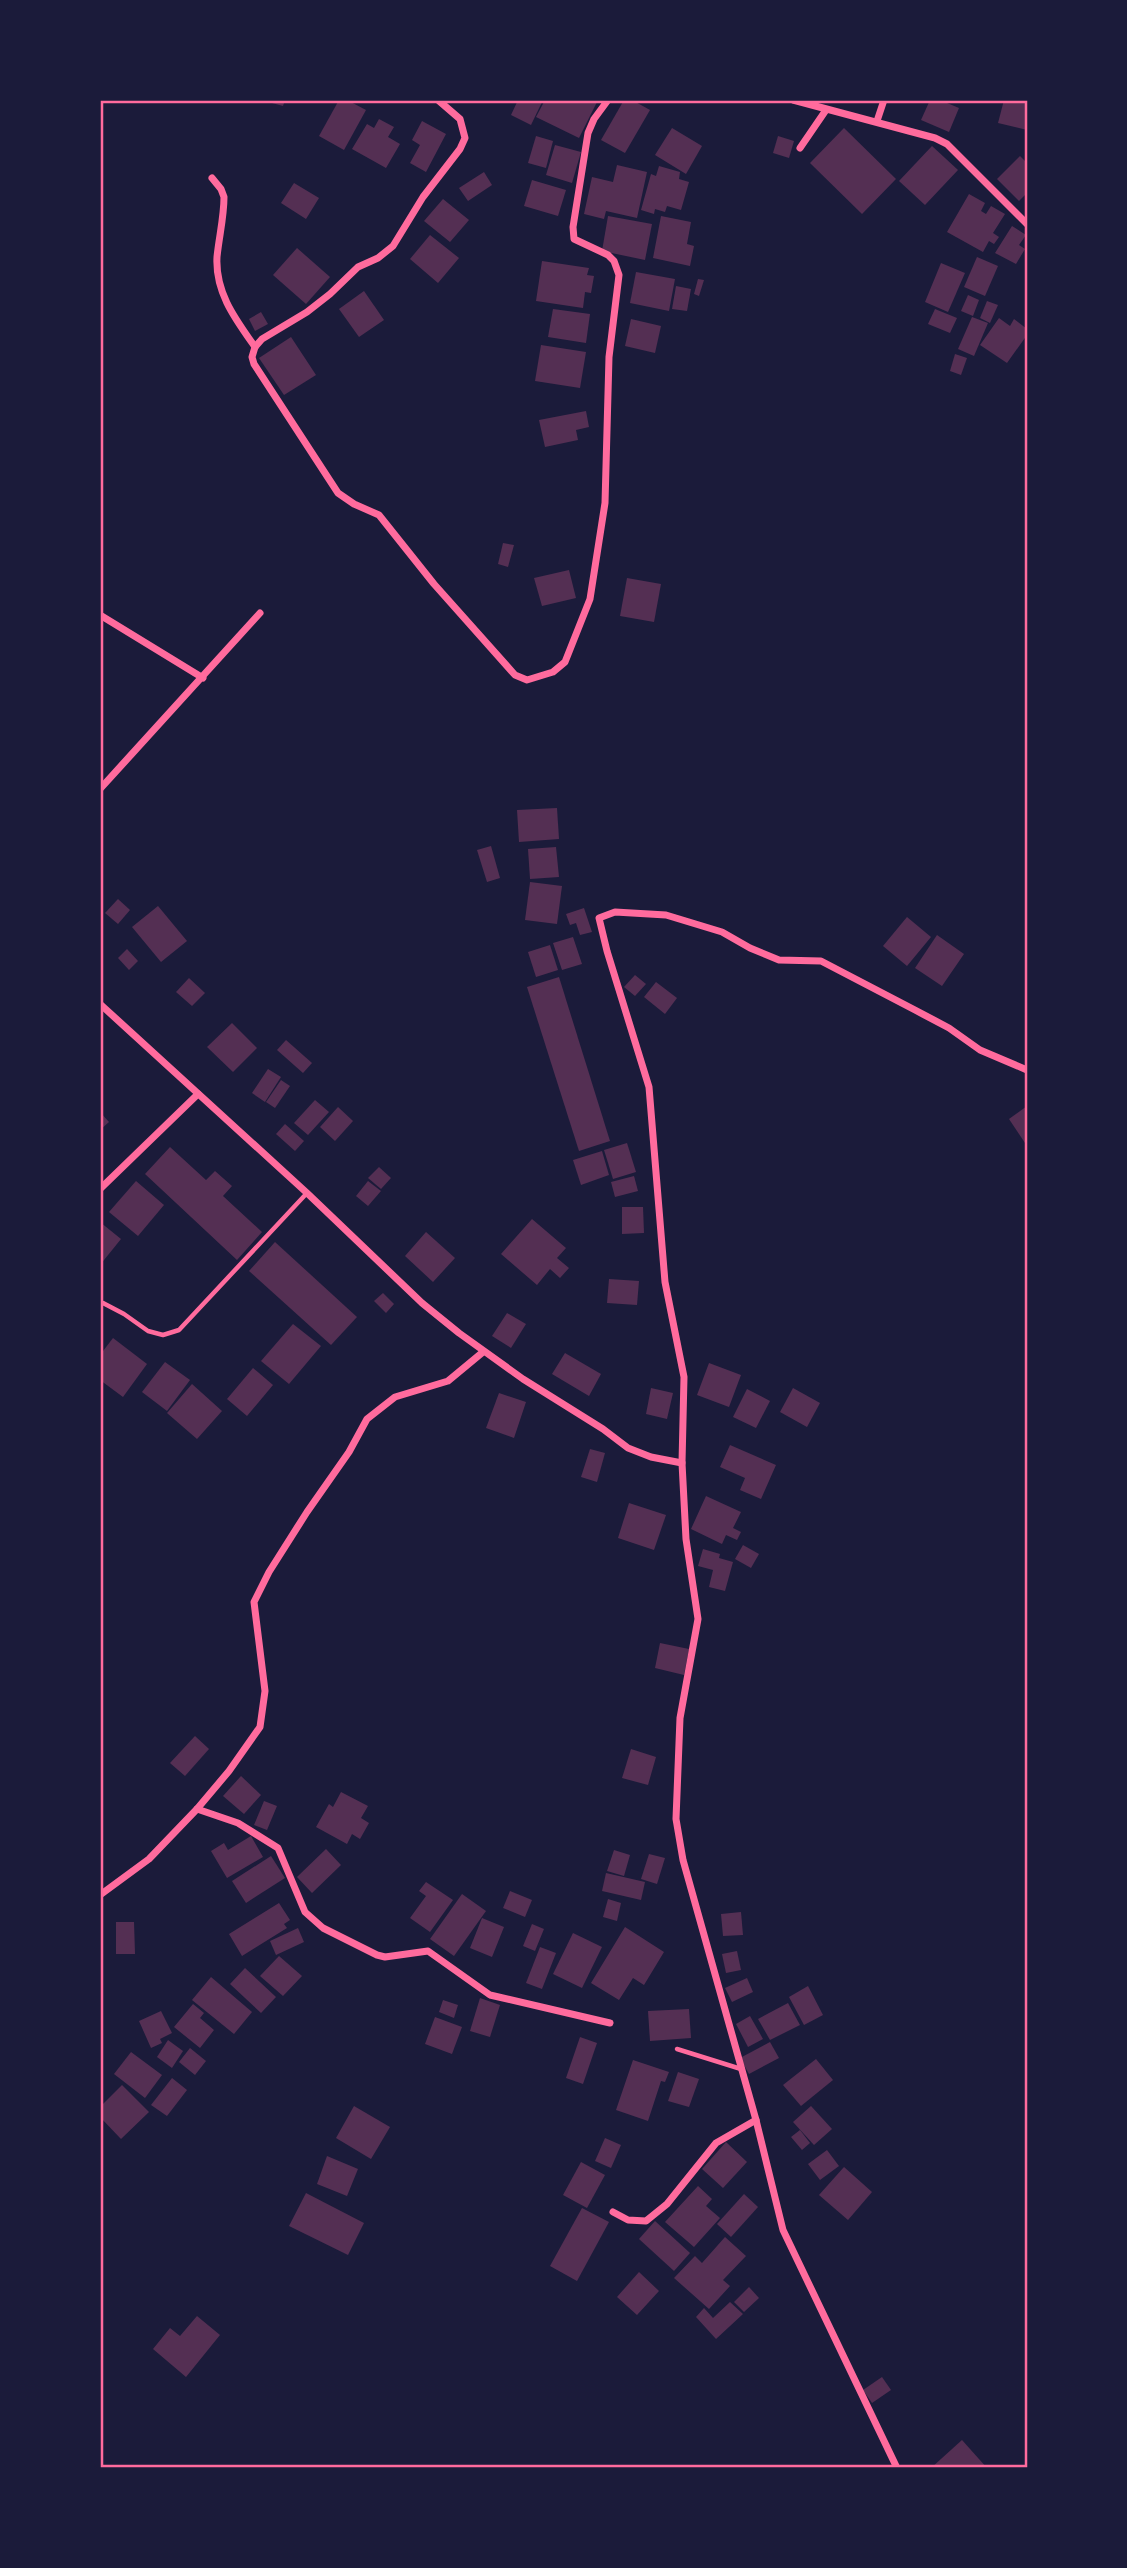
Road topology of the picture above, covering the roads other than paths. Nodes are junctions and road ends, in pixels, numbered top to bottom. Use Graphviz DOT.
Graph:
graph roads {
  1 [pos="438,100"];
  2 [pos="608,100"];
  3 [pos="793,100"];
  4 [pos="884,100"];
  5 [pos="826,110"];
  6 [pos="877,121"];
  7 [pos="800,148"];
  8 [pos="212,178"];
  9 [pos="1027,224"];
  10 [pos="255,347"];
  11 [pos="260,613"];
  12 [pos="102,620"];
  13 [pos="203,678"];
  14 [pos="100,789"];
  15 [pos="100,1004"];
  16 [pos="1027,1070"];
  17 [pos="198,1094"];
  18 [pos="100,1189"];
  19 [pos="307,1194"];
  20 [pos="100,1304"];
  21 [pos="483,1352"];
  22 [pos="682,1462"];
  23 [pos="197,1809"];
  24 [pos="100,1895"];
  25 [pos="610,2023"];
  26 [pos="677,2049"];
  27 [pos="742,2069"];
  28 [pos="756,2120"];
  29 [pos="613,2212"];
  30 [pos="897,2468"];
  1 -- 10 [label="street"];
  2 -- 10 [label="street"];
  3 -- 5 [label="street"];
  4 -- 6 [label="street"];
  5 -- 6 [label="street"];
  5 -- 7 [label="street"];
  6 -- 9 [label="street"];
  8 -- 10 [label="street"];
  11 -- 13 [label="street"];
  12 -- 13 [label="street"];
  13 -- 14 [label="street"];
  15 -- 17 [label="street"];
  16 -- 22 [label="street"];
  17 -- 18 [label="street"];
  17 -- 19 [label="street"];
  19 -- 20 [label="lane"];
  19 -- 21 [label="street"];
  21 -- 22 [label="street"];
  21 -- 23 [label="street"];
  22 -- 27 [label="street"];
  23 -- 24 [label="street"];
  23 -- 25 [label="street"];
  26 -- 27 [label="lane"];
  27 -- 28 [label="street"];
  28 -- 29 [label="street"];
  28 -- 30 [label="street"];
}
